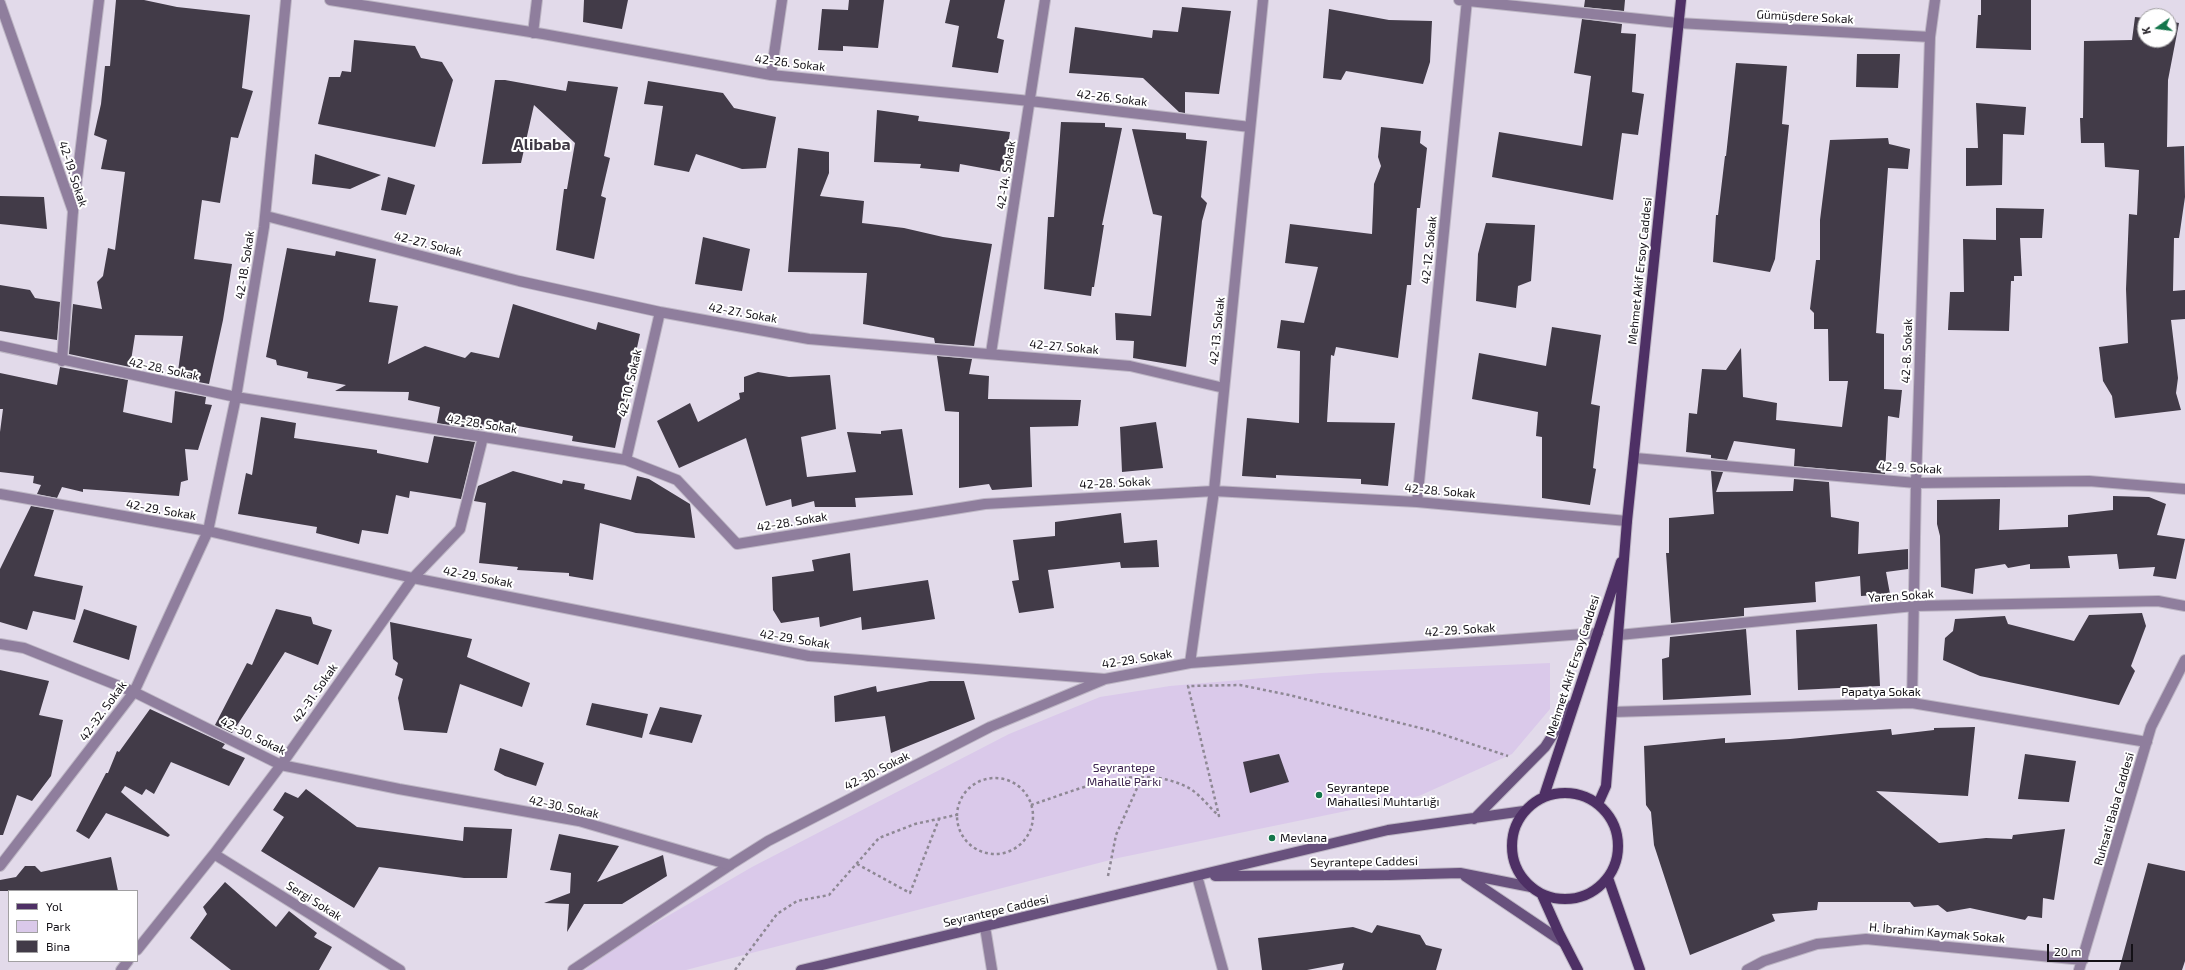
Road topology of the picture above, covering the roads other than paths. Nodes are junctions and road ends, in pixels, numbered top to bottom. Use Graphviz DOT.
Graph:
graph roads {
  1 [pos="99,0"];
  2 [pos="286,0"];
  3 [pos="330,0"];
  4 [pos="537,0"];
  5 [pos="782,0"];
  6 [pos="1045,0"];
  7 [pos="1263,0"];
  8 [pos="1465,0"];
  9 [pos="1680,0"];
  10 [pos="1935,0"];
  11 [pos="0,3"];
  12 [pos="1678,22"];
  13 [pos="533,33"];
  14 [pos="1930,37"];
  15 [pos="771,75"];
  16 [pos="1030,101"];
  17 [pos="1250,127"];
  18 [pos="73,211"];
  19 [pos="266,216"];
  20 [pos="660,312"];
  21 [pos="0,346"];
  22 [pos="991,354"];
  23 [pos="62,361"];
  24 [pos="1224,388"];
  25 [pos="236,397"];
  26 [pos="483,437"];
  27 [pos="1634,458"];
  28 [pos="626,460"];
  29 [pos="1916,483"];
  30 [pos="2185,489"];
  31 [pos="1214,491"];
  32 [pos="0,494"];
  33 [pos="1417,502"];
  34 [pos="1628,521"];
  35 [pos="208,531"];
  36 [pos="1627,545"];
  37 [pos="413,578"];
  38 [pos="1914,606"];
  39 [pos="2185,606"];
  40 [pos="1598,632"];
  41 [pos="1619,635"];
  42 [pos="0,644"];
  43 [pos="2185,660"];
  44 [pos="1190,663"];
  45 [pos="1105,679"];
  46 [pos="134,692"];
  47 [pos="1575,700"];
  48 [pos="1912,703"];
  49 [pos="1612,712"];
  50 [pos="2147,742"];
  51 [pos="281,765"];
  52 [pos="1544,796"];
  53 [pos="1598,804"];
  54 [pos="1524,811"];
  55 [pos="1474,819"];
  56 [pos="214,854"];
  57 [pos="730,865"];
  58 [pos="0,866"];
  59 [pos="1460,872"];
  60 [pos="1197,876"];
  61 [pos="1608,878"];
  62 [pos="1531,887"];
  63 [pos="1542,894"];
  64 [pos="985,927"];
  65 [pos="1563,942"];
  66 [pos="138,949"];
  67 [pos="2082,960"];
  68 [pos="127,962"];
  69 [pos="121,970"];
  70 [pos="400,970"];
  71 [pos="573,970"];
  72 [pos="801,970"];
  73 [pos="992,970"];
  74 [pos="1223,970"];
  75 [pos="1578,970"];
  76 [pos="1640,970"];
  77 [pos="1747,970"];
  78 [pos="2079,970"];
  1 -- 18 [label="street"];
  2 -- 19 [label="street, 42-18. Sokak"];
  3 -- 13 [label="street, 42-26. Sokak"];
  4 -- 13 [label="street"];
  5 -- 15 [label="street"];
  6 -- 16 [label="street, 42-14. Sokak"];
  7 -- 17 [label="street, 42-13. Sokak"];
  8 -- 12 [label="street, Gümüşdere Sokak"];
  8 -- 33 [label="street, 42-12. Sokak"];
  9 -- 12 [label="main road, Mehmet Akif Ersoy Caddesi"];
  10 -- 14 [label="street, 42-8. Sokak"];
  11 -- 18 [label="street, 42-19. Sokak"];
  12 -- 14 [label="street, Gümüşdere Sokak"];
  12 -- 27 [label="main road, Mehmet Akif Ersoy Caddesi"];
  13 -- 15 [label="street, 42-26. Sokak"];
  14 -- 29 [label="street, 42-8. Sokak"];
  15 -- 16 [label="street, 42-26. Sokak"];
  16 -- 17 [label="street, 42-26. Sokak"];
  16 -- 22 [label="street, 42-14. Sokak"];
  17 -- 24 [label="street, 42-13. Sokak"];
  18 -- 23 [label="street, 42-19. Sokak"];
  19 -- 20 [label="street, 42-27. Sokak"];
  19 -- 25 [label="street, 42-18. Sokak"];
  20 -- 22 [label="street, 42-27. Sokak"];
  20 -- 28 [label="street, 42-10. Sokak"];
  21 -- 23 [label="street, 42-28. Sokak"];
  22 -- 24 [label="street, 42-27. Sokak"];
  23 -- 25 [label="street, 42-28. Sokak"];
  24 -- 31 [label="street, 42-13. Sokak"];
  25 -- 26 [label="street, 42-28. Sokak"];
  25 -- 35 [label="street, 42-18. Sokak"];
  26 -- 28 [label="street, 42-28. Sokak"];
  26 -- 37 [label="street, 42-31. Sokak"];
  27 -- 29 [label="street, 42-9. Sokak"];
  27 -- 34 [label="main road, Mehmet Akif Ersoy Caddesi"];
  28 -- 31 [label="street, 42-28. Sokak"];
  29 -- 30 [label="street, 42-9. Sokak"];
  29 -- 38 [label="street, 42-8. Sokak"];
  31 -- 33 [label="street, 42-28. Sokak"];
  31 -- 44 [label="street, 42-13. Sokak"];
  32 -- 35 [label="street, 42-29. Sokak"];
  33 -- 34 [label="street, 42-28. Sokak"];
  34 -- 36 [label="main road, Mehmet Akif Ersoy Caddesi"];
  35 -- 37 [label="street, 42-29. Sokak"];
  35 -- 46 [label="street, 42-32. Sokak"];
  36 -- 40 [label="main road, Mehmet Akif Ersoy Caddesi"];
  36 -- 41 [label="main road, Mehmet Akif Ersoy Caddesi"];
  37 -- 45 [label="street, 42-29. Sokak"];
  37 -- 51 [label="street, 42-31. Sokak"];
  38 -- 39 [label="street, Yaren Sokak"];
  38 -- 41 [label="street, Yaren Sokak"];
  38 -- 48 [label="street, 42-8. Sokak"];
  40 -- 44 [label="street, 42-29. Sokak"];
  40 -- 47 [label="main road, Mehmet Akif Ersoy Caddesi"];
  41 -- 49 [label="main road, Mehmet Akif Ersoy Caddesi"];
  42 -- 46 [label="street, 42-30. Sokak"];
  43 -- 50 [label="street, Ruhsati Baba Caddesi"];
  44 -- 45 [label="street, 42-29. Sokak"];
  45 -- 57 [label="street, 42-30. Sokak"];
  46 -- 51 [label="street, 42-30. Sokak"];
  46 -- 58 [label="street, 42-32. Sokak"];
  47 -- 52 [label="main road, Mehmet Akif Ersoy Caddesi"];
  47 -- 55 [label="street"];
  48 -- 49 [label="street, Papatya Sokak"];
  48 -- 50 [label="street, Papatya Sokak"];
  49 -- 53 [label="main road, Mehmet Akif Ersoy Caddesi"];
  50 -- 67 [label="street, Ruhsati Baba Caddesi"];
  51 -- 56 [label="street, 42-31. Sokak"];
  51 -- 57 [label="street, 42-30. Sokak"];
  52 -- 53 [label="main road"];
  52 -- 54 [label="main road"];
  53 -- 61 [label="main road"];
  54 -- 55 [label="street, Seyrantepe Caddesi"];
  54 -- 62 [label="main road"];
  55 -- 60 [label="street, Seyrantepe Caddesi"];
  56 -- 66 [label="street, 42-31. Sokak"];
  56 -- 70 [label="street, Sergi Sokak"];
  57 -- 71 [label="street"];
  59 -- 60 [label="street, Seyrantepe Caddesi"];
  59 -- 62 [label="street, Seyrantepe Caddesi"];
  59 -- 65 [label="street"];
  60 -- 64 [label="street, Seyrantepe Caddesi"];
  60 -- 74 [label="street"];
  61 -- 63 [label="main road"];
  61 -- 76 [label="main road"];
  62 -- 63 [label="main road"];
  63 -- 65 [label="main road"];
  64 -- 72 [label="street, Seyrantepe Caddesi"];
  64 -- 73 [label="street"];
  65 -- 75 [label="main road"];
  67 -- 77 [label="street, H. İbrahim Kaymak Sokak"];
  67 -- 78 [label="street, Ruhsati Baba Caddesi"];
  68 -- 69 [label="street"];
}
